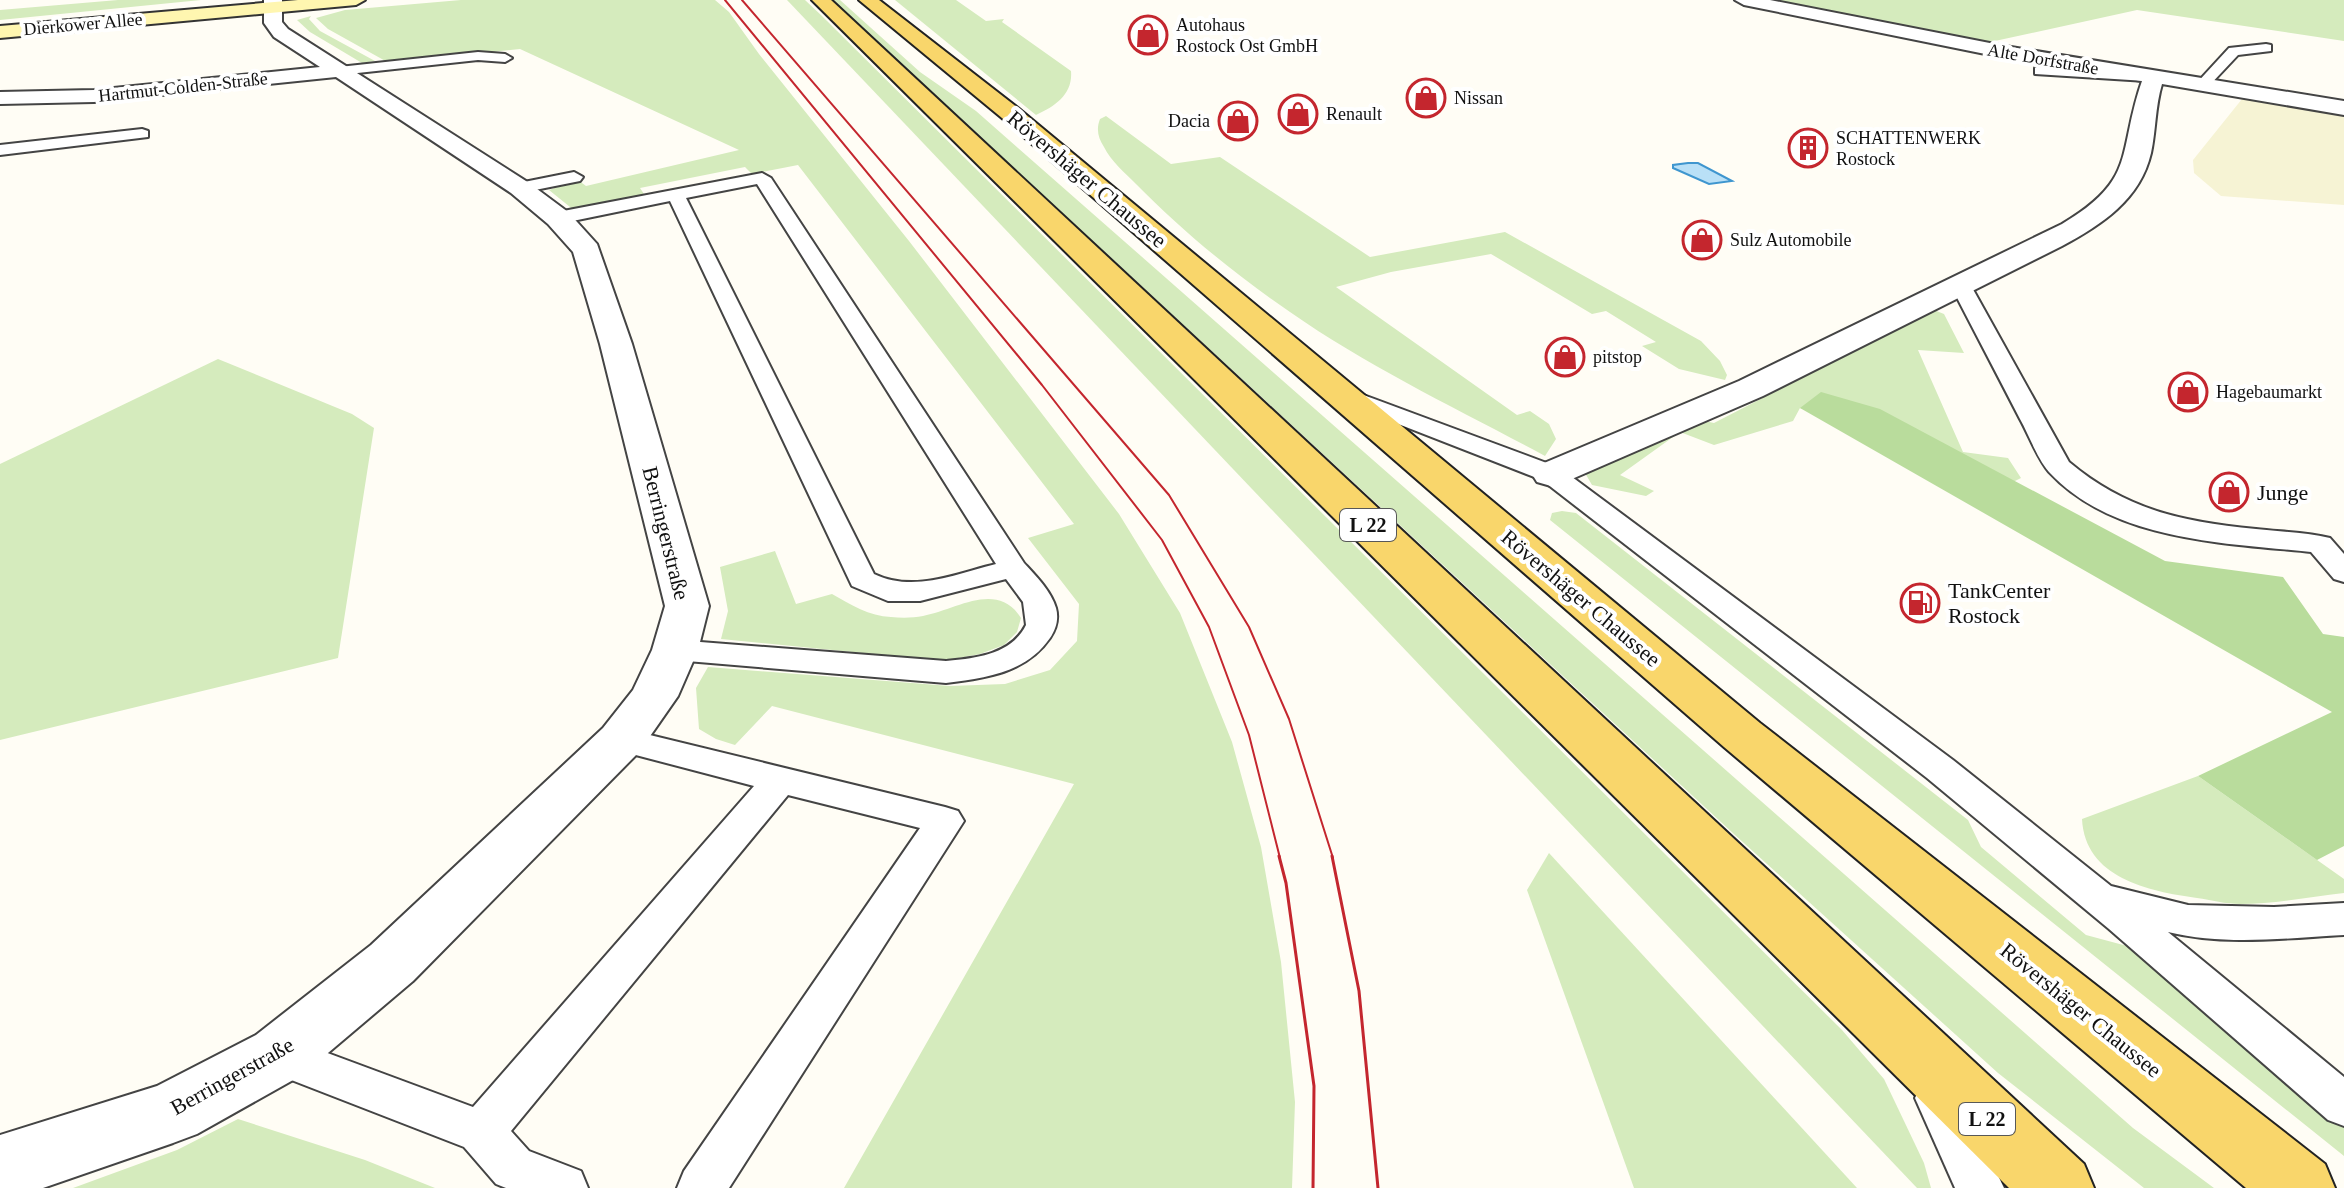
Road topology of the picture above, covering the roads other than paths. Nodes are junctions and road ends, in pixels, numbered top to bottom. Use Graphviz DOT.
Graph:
graph roads {
  1 [pos="356,0"];
  2 [pos="821,0"];
  3 [pos="868,0"];
  4 [pos="1744,0"];
  5 [pos="271,2"];
  6 [pos="0,24"];
  7 [pos="0,32"];
  8 [pos="2266,48"];
  9 [pos="505,58"];
  10 [pos="339,71"];
  11 [pos="2040,71"];
  12 [pos="2150,86"];
  13 [pos="2201,86"];
  14 [pos="0,98"];
  15 [pos="26,99"];
  16 [pos="2344,108"];
  17 [pos="0,111"];
  18 [pos="142,134"];
  19 [pos="0,150"];
  20 [pos="675,194"];
  21 [pos="566,198"];
  22 [pos="1960,284"];
  23 [pos="1335,391"];
  24 [pos="1551,474"];
  25 [pos="1013,568"];
  26 [pos="2344,573"];
  27 [pos="675,650"];
  28 [pos="621,740"];
  29 [pos="781,779"];
  30 [pos="2099,899"];
  31 [pos="2344,919"];
  32 [pos="1915,1049"];
  33 [pos="279,1055"];
  34 [pos="2344,1105"];
  35 [pos="481,1132"];
  36 [pos="0,1169"];
  37 [pos="564,1188"];
  38 [pos="701,1188"];
  39 [pos="1980,1188"];
  40 [pos="2059,1188"];
  41 [pos="2300,1188"];
  1 -- 5 [label="main road, Dierkower Allee"];
  2 -- 32 [label="main road, L 22"];
  3 -- 23 [label="main road, Rövershäger Chaussee"];
  4 -- 12 [label="street, Alte Dorfstraße"];
  5 -- 6 [label="main road, Dierkower Allee"];
  5 -- 7 [label="main road, Dierkower Allee"];
  5 -- 10 [label="street, Berringerstraße"];
  8 -- 13 [label="lane"];
  9 -- 10 [label="lane"];
  10 -- 15 [label="street, Hartmut-Colden-Straße"];
  10 -- 21 [label="street, Berringerstraße"];
  11 -- 12 [label="lane"];
  12 -- 13 [label="street, Alte Dorfstraße"];
  12 -- 22 [label="street"];
  13 -- 16 [label="street, Alte Dorfstraße"];
  14 -- 15 [label="street, Hartmut-Colden-Straße"];
  15 -- 17 [label="street, Hartmut-Colden-Straße"];
  18 -- 19 [label="lane"];
  20 -- 21 [label="lane"];
  20 -- 25 [label="lane"];
  20 -- 25 [label="lane"];
  21 -- 27 [label="street, Berringerstraße"];
  22 -- 24 [label="street"];
  22 -- 26 [label="lane"];
  23 -- 24 [label="lane"];
  23 -- 41 [label="main road, Rövershäger Chaussee"];
  24 -- 30 [label="lane"];
  25 -- 27 [label="lane"];
  27 -- 28 [label="street, Berringerstraße"];
  28 -- 29 [label="lane"];
  28 -- 33 [label="street, Berringerstraße"];
  29 -- 35 [label="lane"];
  29 -- 38 [label="lane"];
  30 -- 31 [label="lane"];
  30 -- 34 [label="lane"];
  32 -- 39 [label="lane"];
  32 -- 40 [label="main road, L 22"];
  33 -- 35 [label="lane"];
  33 -- 36 [label="street, Berringerstraße"];
  35 -- 37 [label="lane"];
}
